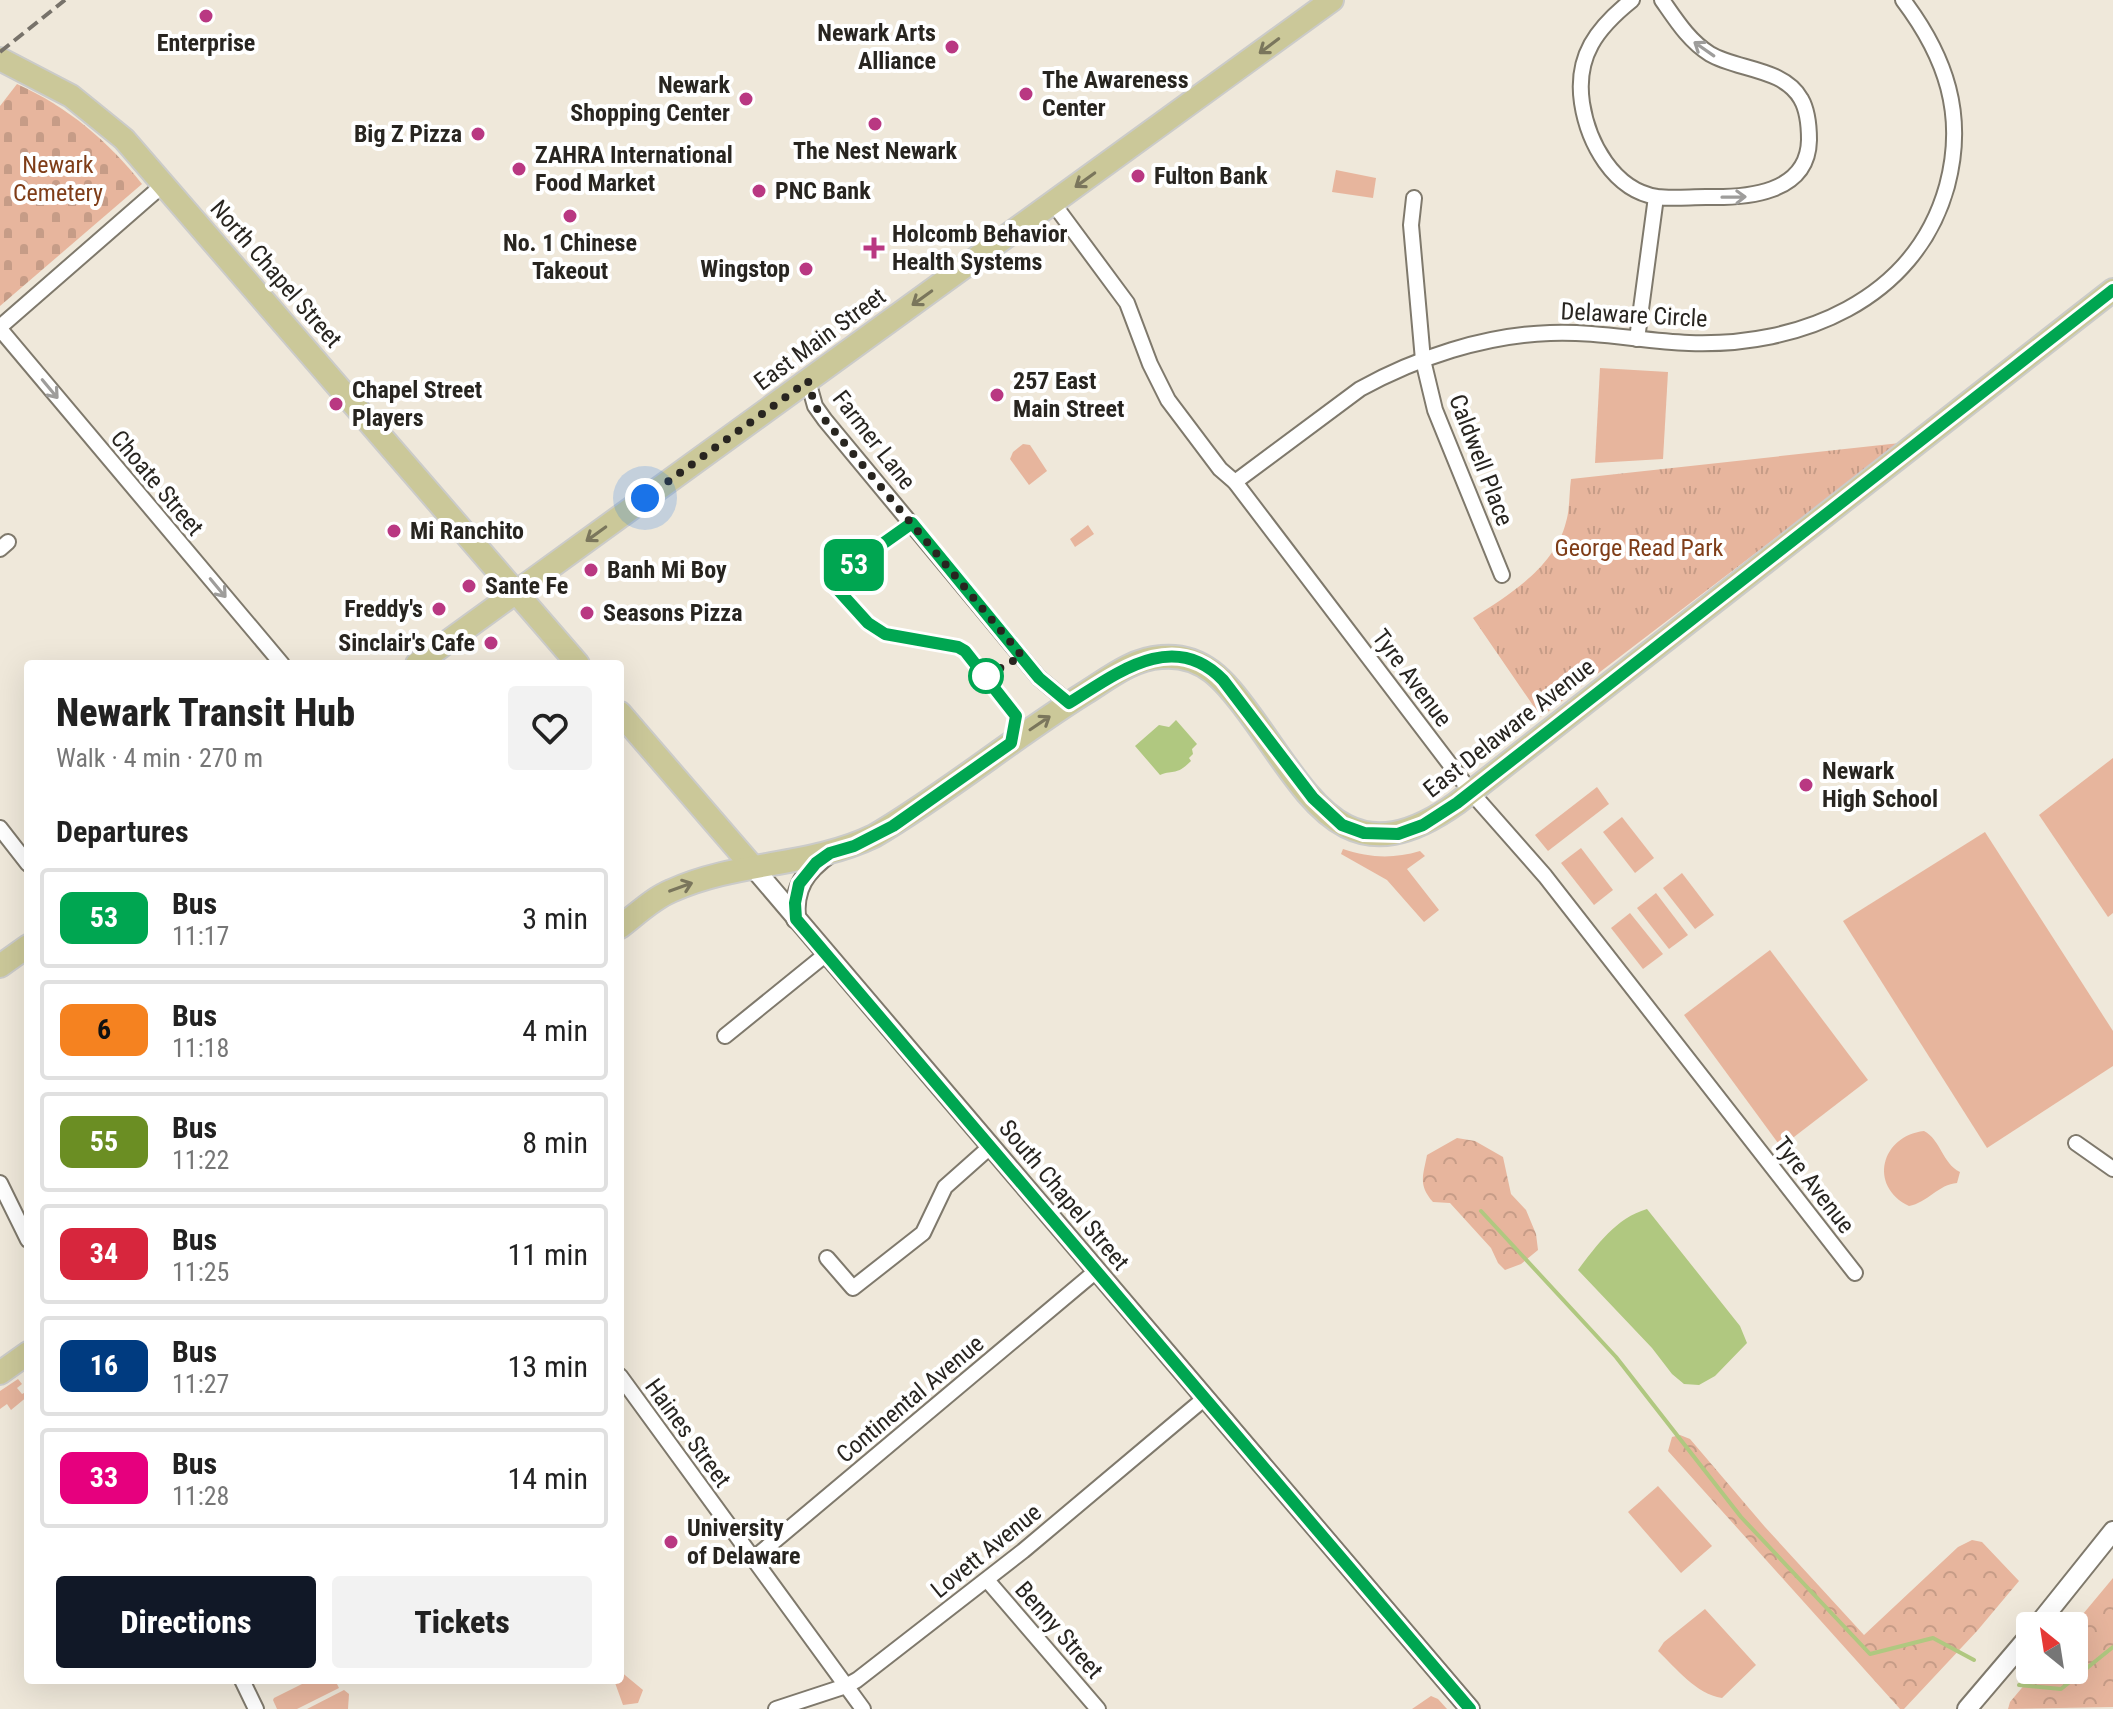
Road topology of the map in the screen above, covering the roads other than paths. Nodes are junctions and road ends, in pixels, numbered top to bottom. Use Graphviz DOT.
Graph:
graph roads {
  1 [pos="1332,0"];
  2 [pos="1632,0"];
  3 [pos="1662,0"];
  4 [pos="1903,0"];
  5 [pos="0,59"];
  6 [pos="164,184"];
  7 [pos="1656,197"];
  8 [pos="1414,198"];
  9 [pos="1053,203"];
  10 [pos="2113,290"];
  11 [pos="0,328"];
  12 [pos="1637,339"];
  13 [pos="1423,360"];
  14 [pos="808,381"];
  15 [pos="1235,482"];
  16 [pos="1502,575"];
  17 [pos="516,592"];
  18 [pos="279,660"];
  19 [pos="422,660"];
  20 [pos="575,660"];
  21 [pos="1069,703"];
  22 [pos="624,718"];
  23 [pos="1471,792"];
  24 [pos="0,828"];
  25 [pos="830,853"];
  26 [pos="24,859"];
  27 [pos="752,866"];
  28 [pos="796,919"];
  29 [pos="624,924"];
  30 [pos="24,949"];
  31 [pos="825,955"];
  32 [pos="0,966"];
  33 [pos="725,1036"];
  34 [pos="2076,1143"];
  35 [pos="990,1147"];
  36 [pos="2113,1169"];
  37 [pos="0,1183"];
  38 [pos="24,1232"];
  39 [pos="827,1258"];
  40 [pos="1095,1272"];
  41 [pos="1855,1273"];
  42 [pos="24,1356"];
  43 [pos="0,1373"];
  44 [pos="624,1382"];
  45 [pos="1205,1398"];
  46 [pos="2113,1531"];
  47 [pos="753,1559"];
  48 [pos="987,1580"];
  49 [pos="2048,1612"];
  50 [pos="2016,1651"];
  51 [pos="244,1684"];
  52 [pos="846,1686"];
  53 [pos="256,1709"];
  54 [pos="776,1709"];
  55 [pos="863,1709"];
  56 [pos="1098,1709"];
  57 [pos="1470,1709"];
  58 [pos="1967,1709"];
  1 -- 9 [label="main road, East Main Street, one-way"];
  2 -- 7 [label="street"];
  7 -- 3 [label="street, one-way"];
  4 -- 12 [label="street, Delaware Circle"];
  5 -- 6 [label="main road, North Chapel Street"];
  6 -- 11 [label="street"];
  6 -- 17 [label="main road, North Chapel Street"];
  7 -- 12 [label="street"];
  8 -- 13 [label="street, Caldwell Place"];
  9 -- 14 [label="main road, East Main Street, one-way"];
  9 -- 15 [label="street, Tyre Avenue"];
  10 -- 23 [label="main road, East Delaware Avenue"];
  11 -- 18 [label="street, Choate Street, one-way"];
  12 -- 13 [label="street, Delaware Circle"];
  13 -- 15 [label="street, Delaware Circle"];
  13 -- 16 [label="street, Caldwell Place"];
  14 -- 17 [label="main road, East Main Street, one-way"];
  14 -- 21 [label="street, Farmer Lane"];
  15 -- 23 [label="street, Tyre Avenue"];
  17 -- 19 [label="main road, East Main Street"];
  17 -- 20 [label="main road"];
  21 -- 23 [label="main road, East Delaware Avenue"];
  25 -- 21 [label="main road, East Delaware Avenue, one-way"];
  22 -- 27 [label="main road, South Chapel Street"];
  23 -- 41 [label="street, Tyre Avenue"];
  24 -- 26 [label="street"];
  25 -- 27 [label="main road, East Delaware Avenue"];
  25 -- 28 [label="street"];
  27 -- 28 [label="street, South Chapel Street"];
  29 -- 27 [label="main road, East Delaware Avenue, one-way"];
  28 -- 31 [label="street, South Chapel Street"];
  30 -- 32 [label="main road"];
  31 -- 33 [label="street"];
  31 -- 35 [label="street, South Chapel Street"];
  34 -- 36 [label="street"];
  35 -- 39 [label="street"];
  35 -- 40 [label="street, South Chapel Street"];
  37 -- 38 [label="street"];
  40 -- 45 [label="street, South Chapel Street"];
  40 -- 47 [label="street, Continental Avenue"];
  42 -- 43 [label="main road"];
  44 -- 47 [label="street, Haines Street"];
  45 -- 48 [label="street, Lovett Avenue"];
  45 -- 57 [label="street, South Chapel Street"];
  46 -- 49 [label="street"];
  47 -- 52 [label="street, Haines Street"];
  48 -- 52 [label="street, Lovett Avenue"];
  48 -- 56 [label="street, Benny Street"];
  50 -- 58 [label="street"];
  51 -- 53 [label="street"];
  52 -- 54 [label="street, Lovett Avenue"];
  52 -- 55 [label="street, Haines Street"];
}
